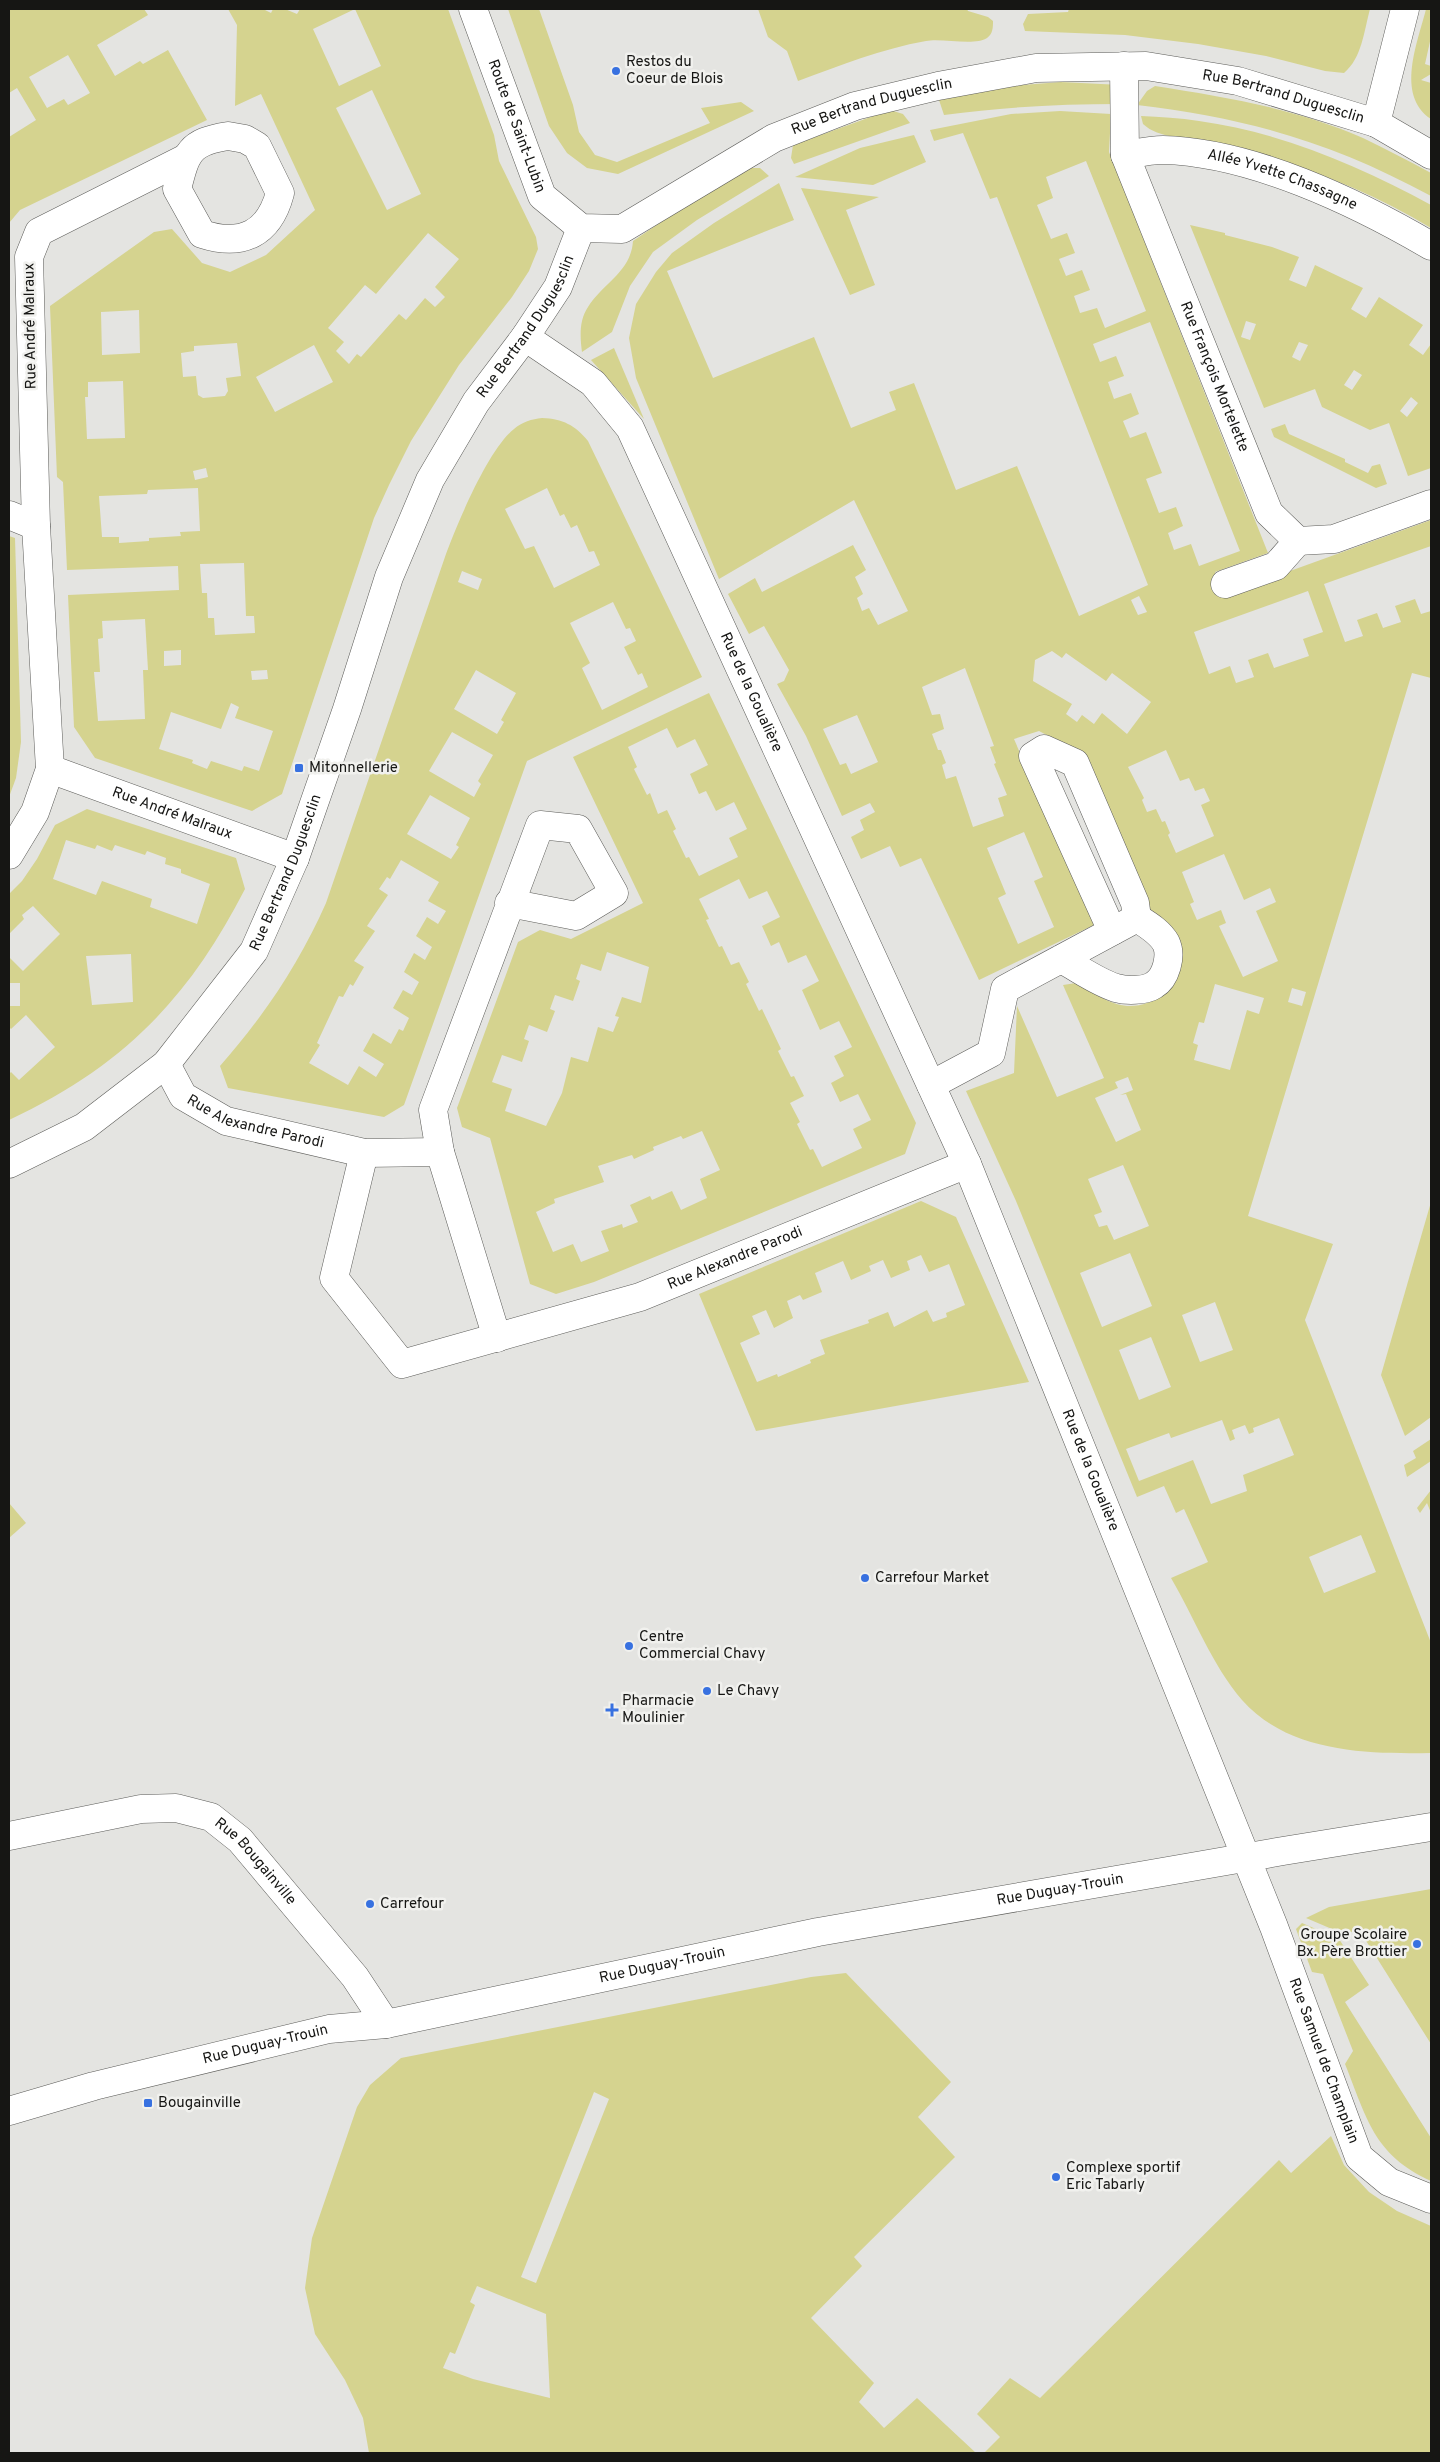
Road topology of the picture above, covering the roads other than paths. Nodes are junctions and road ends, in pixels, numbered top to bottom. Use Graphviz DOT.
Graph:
graph roads {
  1 [pos="473,9"];
  2 [pos="1405,9"];
  3 [pos="1124,66"];
  4 [pos="1376,123"];
  5 [pos="1124,155"];
  6 [pos="1431,155"];
  7 [pos="184,159"];
  8 [pos="581,228"];
  9 [pos="1431,246"];
  10 [pos="525,337"];
  11 [pos="1431,504"];
  12 [pos="9,515"];
  13 [pos="36,526"];
  14 [pos="1298,541"];
  15 [pos="1225,584"];
  16 [pos="50,769"];
  17 [pos="9,855"];
  18 [pos="295,858"];
  19 [pos="509,903"];
  20 [pos="1137,918"];
  21 [pos="1112,931"];
  22 [pos="1061,959"];
  23 [pos="166,1064"];
  24 [pos="930,1085"];
  25 [pos="440,1152"];
  26 [pos="364,1153"];
  27 [pos="9,1164"];
  28 [pos="967,1164"];
  29 [pos="497,1338"];
  30 [pos="1431,1816"];
  31 [pos="1431,1827"];
  32 [pos="9,1836"];
  33 [pos="1322,1844"];
  34 [pos="1246,1857"];
  35 [pos="386,2024"];
  36 [pos="9,2111"];
  37 [pos="1431,2199"];
  1 -- 8 [label="street, Route de Saint-Lubin"];
  2 -- 4 [label="street"];
  3 -- 4 [label="street, Rue Bertrand Duguesclin"];
  3 -- 5 [label="street, Rue François Mortelette"];
  3 -- 8 [label="street, Rue Bertrand Duguesclin"];
  4 -- 6 [label="street, Rue Bertrand Duguesclin"];
  5 -- 9 [label="street, Allée Yvette Chassagne"];
  5 -- 14 [label="street, Rue François Mortelette"];
  7 -- 13 [label="street, Rue André Malraux"];
  8 -- 10 [label="street, Rue Bertrand Duguesclin"];
  10 -- 18 [label="street, Rue Bertrand Duguesclin"];
  10 -- 24 [label="street, Rue de la Goualière"];
  11 -- 14 [label="street"];
  12 -- 13 [label="street"];
  13 -- 16 [label="street, Rue André Malraux"];
  14 -- 15 [label="street"];
  16 -- 17 [label="street, Rue André Malraux"];
  16 -- 18 [label="street, Rue André Malraux"];
  18 -- 23 [label="street, Rue Bertrand Duguesclin"];
  19 -- 25 [label="street"];
  20 -- 21 [label="street"];
  20 -- 21 [label="street"];
  20 -- 22 [label="street"];
  21 -- 22 [label="street"];
  22 -- 24 [label="street"];
  23 -- 26 [label="street, Rue Alexandre Parodi"];
  23 -- 27 [label="street, Rue Bertrand Duguesclin"];
  24 -- 28 [label="street, Rue de la Goualière"];
  25 -- 26 [label="street, Rue Alexandre Parodi"];
  25 -- 29 [label="street"];
  26 -- 29 [label="street, Rue Alexandre Parodi"];
  28 -- 29 [label="street, Rue Alexandre Parodi"];
  28 -- 34 [label="street, Rue de la Goualière"];
  30 -- 33 [label="street, Rue Duguay-Trouin"];
  31 -- 33 [label="street, Rue Duguay-Trouin"];
  32 -- 35 [label="street, Rue Bougainville"];
  33 -- 34 [label="street, Rue Duguay-Trouin"];
  34 -- 35 [label="street, Rue Duguay-Trouin"];
  34 -- 37 [label="street, Rue Samuel de Champlain"];
  35 -- 36 [label="street, Rue Duguay-Trouin"];
}
